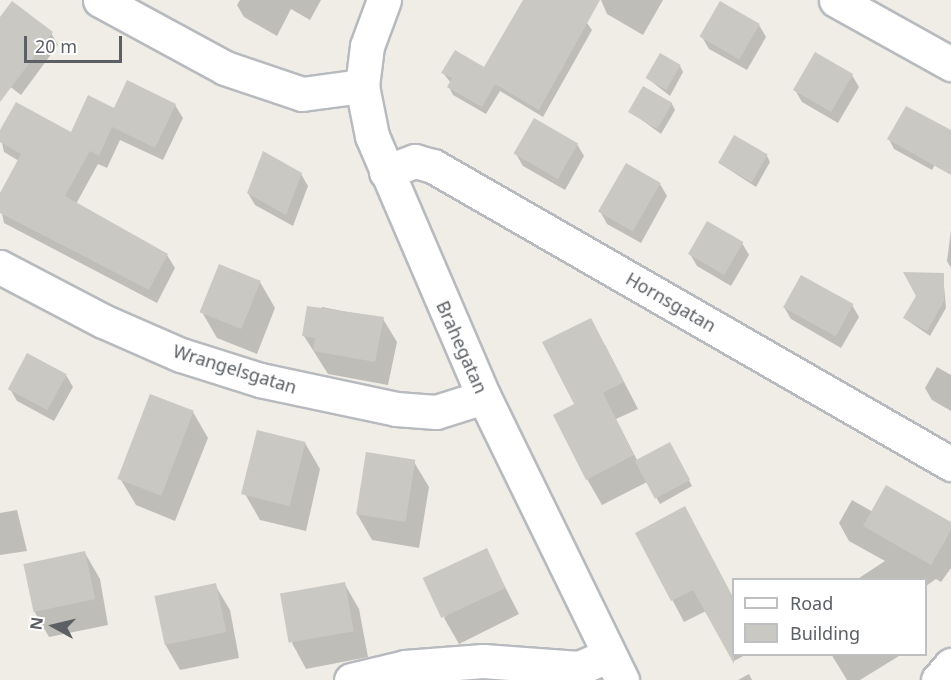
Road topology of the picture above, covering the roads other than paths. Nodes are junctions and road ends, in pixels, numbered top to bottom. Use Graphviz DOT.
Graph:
graph roads {
  1 [pos="100,0"];
  2 [pos="384,0"];
  3 [pos="836,0"];
  4 [pos="951,64"];
  5 [pos="363,86"];
  6 [pos="386,172"];
  7 [pos="0,267"];
  8 [pos="484,397"];
  9 [pos="951,464"];
  10 [pos="951,664"];
  11 [pos="614,668"];
  12 [pos="351,680"];
  13 [pos="938,680"];
  1 -- 5 [label="street"];
  2 -- 5 [label="street, Brahegatan"];
  3 -- 4 [label="street"];
  5 -- 6 [label="street, Brahegatan"];
  6 -- 8 [label="street, Brahegatan"];
  6 -- 9 [label="street, Hornsgatan"];
  7 -- 8 [label="street, Wrangelsgatan"];
  8 -- 11 [label="street, Brahegatan"];
  10 -- 13 [label="street"];
  11 -- 12 [label="street"];
}
